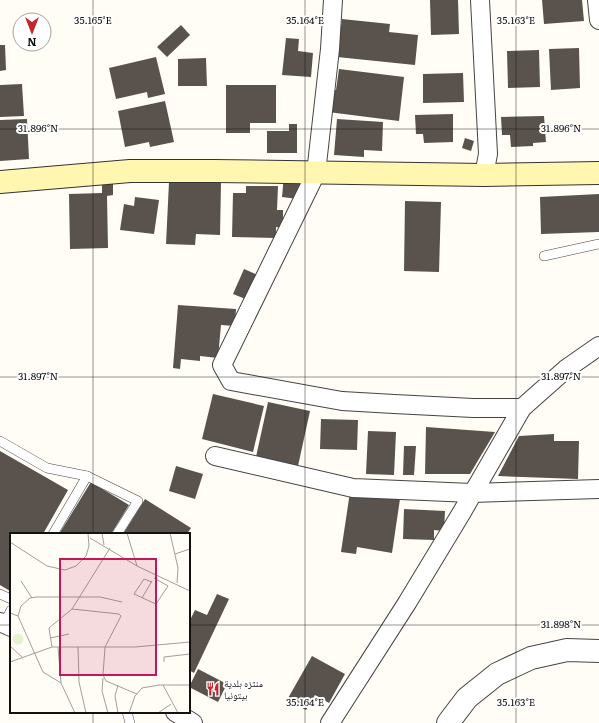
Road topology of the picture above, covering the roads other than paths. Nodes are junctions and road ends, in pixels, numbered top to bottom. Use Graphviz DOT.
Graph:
graph roads {
  1 [pos="333,0"];
  2 [pos="480,0"];
  3 [pos="597,0"];
  4 [pos="599,20"];
  5 [pos="316,173"];
  6 [pos="599,173"];
  7 [pos="484,175"];
  8 [pos="0,182"];
  9 [pos="599,244"];
  10 [pos="544,256"];
  11 [pos="599,346"];
  12 [pos="522,408"];
  13 [pos="0,441"];
  14 [pos="215,456"];
  15 [pos="87,476"];
  16 [pos="599,489"];
  17 [pos="472,493"];
  18 [pos="54,533"];
  19 [pos="118,533"];
  20 [pos="0,594"];
  21 [pos="10,599"];
  22 [pos="599,651"];
  23 [pos="127,713"];
  24 [pos="177,713"];
  25 [pos="130,723"];
  26 [pos="193,723"];
  27 [pos="330,723"];
  28 [pos="448,723"];
  1 -- 5 [label="street"];
  2 -- 7 [label="street"];
  3 -- 4 [label="street"];
  5 -- 7 [label="main road"];
  5 -- 8 [label="main road"];
  5 -- 12 [label="street"];
  6 -- 7 [label="main road"];
  9 -- 10 [label="lane"];
  11 -- 12 [label="street"];
  12 -- 17 [label="street"];
  13 -- 15 [label="lane"];
  14 -- 17 [label="street"];
  15 -- 18 [label="lane"];
  15 -- 19 [label="lane"];
  16 -- 17 [label="street"];
  17 -- 27 [label="street"];
  20 -- 21 [label="lane"];
  22 -- 28 [label="street"];
  23 -- 25 [label="lane"];
  24 -- 26 [label="street"];
}
